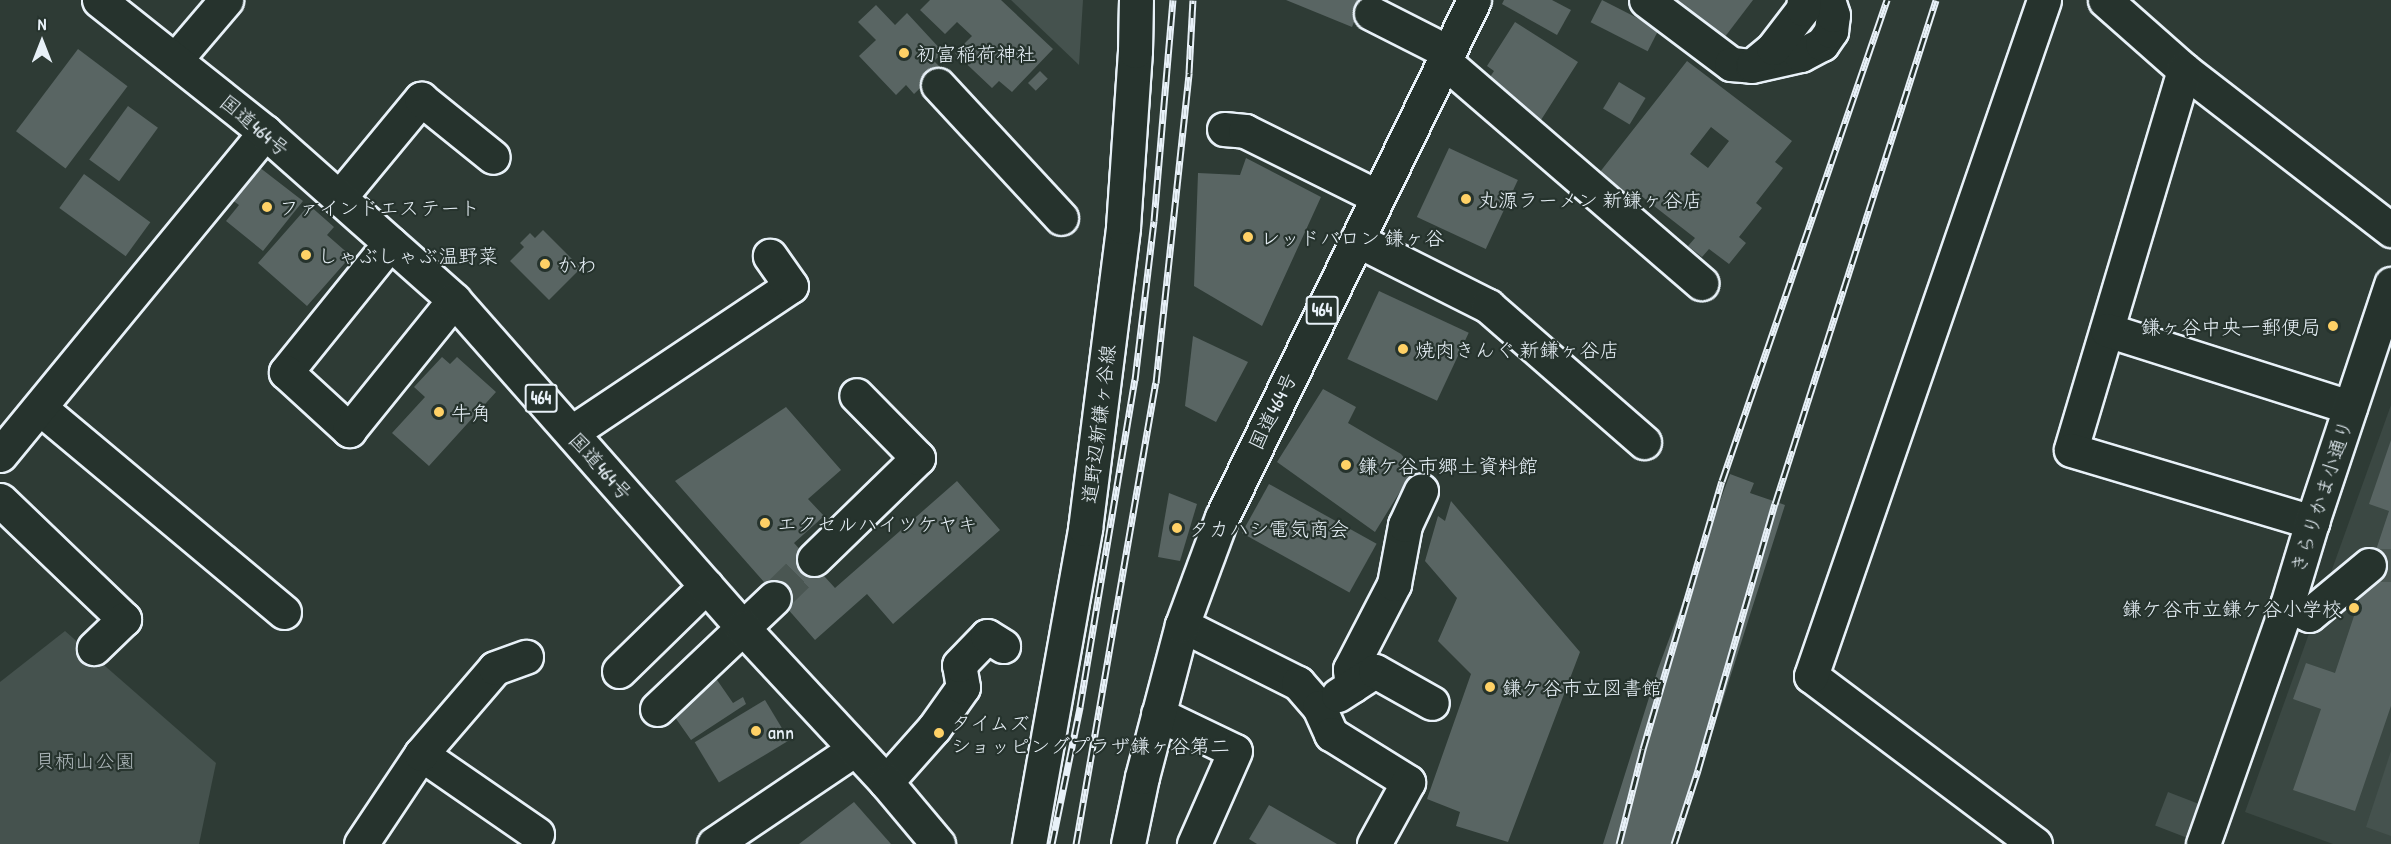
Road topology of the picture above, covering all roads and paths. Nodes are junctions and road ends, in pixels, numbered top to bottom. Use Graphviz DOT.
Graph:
graph roads {
  1 [pos="99,0"];
  2 [pos="226,0"];
  3 [pos="1136,0"];
  4 [pos="1474,0"];
  5 [pos="1646,0"];
  6 [pos="1804,0"];
  7 [pos="1828,0"];
  8 [pos="2044,0"];
  9 [pos="2105,0"];
  10 [pos="1371,13"];
  11 [pos="175,60"];
  12 [pos="1442,64"];
  13 [pos="1752,66"];
  14 [pos="2184,70"];
  15 [pos="938,85"];
  16 [pos="1224,129"];
  17 [pos="266,132"];
  18 [pos="494,157"];
  19 [pos="1378,197"];
  20 [pos="339,198"];
  21 [pos="1061,218"];
  22 [pos="2391,230"];
  23 [pos="1357,240"];
  24 [pos="390,243"];
  25 [pos="771,256"];
  26 [pos="1701,283"];
  27 [pos="2391,284"];
  28 [pos="454,300"];
  29 [pos="2107,330"];
  30 [pos="856,394"];
  31 [pos="2350,407"];
  32 [pos="40,408"];
  33 [pos="572,432"];
  34 [pos="1644,442"];
  35 [pos="0,455"];
  36 [pos="1420,490"];
  37 [pos="0,500"];
  38 [pos="2312,522"];
  39 [pos="814,559"];
  40 [pos="2369,565"];
  41 [pos="706,586"];
  42 [pos="774,598"];
  43 [pos="2287,605"];
  44 [pos="284,612"];
  45 [pos="1182,626"];
  46 [pos="743,628"];
  47 [pos="1003,646"];
  48 [pos="94,648"];
  49 [pos="526,657"];
  50 [pos="619,671"];
  51 [pos="1352,686"];
  52 [pos="1432,703"];
  53 [pos="1319,707"];
  54 [pos="657,709"];
  55 [pos="1158,714"];
  56 [pos="855,749"];
  57 [pos="420,754"];
  58 [pos="886,782"];
  59 [pos="537,834"];
  60 [pos="2212,842"];
  61 [pos="361,844"];
  62 [pos="714,844"];
  63 [pos="938,844"];
  64 [pos="1029,844"];
  65 [pos="1128,844"];
  66 [pos="1194,844"];
  67 [pos="1374,844"];
  68 [pos="2035,844"];
  1 -- 11 [label="main road, 国道464号 / 464"];
  2 -- 11 [label="main road"];
  3 -- 64 [label="main road, 道野辺新鎌ヶ谷線"];
  4 -- 12 [label="main road, 国道464号 / 464"];
  5 -- 13 [label="main road"];
  6 -- 13 [label="main road"];
  7 -- 13 [label="main road"];
  8 -- 68 [label="main road"];
  9 -- 14 [label="main road"];
  10 -- 12 [label="main road"];
  11 -- 17 [label="main road, 国道464号 / 464"];
  12 -- 19 [label="main road, 国道464号 / 464"];
  12 -- 26 [label="main road"];
  14 -- 22 [label="main road"];
  14 -- 29 [label="main road"];
  15 -- 21 [label="main road"];
  16 -- 19 [label="main road"];
  17 -- 20 [label="main road, 国道464号 / 464"];
  17 -- 32 [label="main road"];
  18 -- 20 [label="main road"];
  19 -- 23 [label="main road, 国道464号 / 464"];
  20 -- 24 [label="main road, 国道464号 / 464"];
  23 -- 34 [label="main road"];
  23 -- 45 [label="main road, 国道464号 / 464"];
  24 -- 28 [label="main road, 国道464号 / 464"];
  24 -- 28 [label="main road"];
  25 -- 33 [label="main road"];
  27 -- 31 [label="main road, きらりかま小通り"];
  28 -- 33 [label="main road, 国道464号 / 464"];
  29 -- 31 [label="main road"];
  29 -- 38 [label="main road"];
  30 -- 39 [label="main road"];
  31 -- 38 [label="main road, きらりかま小通り"];
  32 -- 35 [label="main road"];
  32 -- 44 [label="main road"];
  33 -- 41 [label="main road, 国道464号 / 464"];
  36 -- 51 [label="main road"];
  37 -- 48 [label="main road"];
  38 -- 43 [label="main road, きらりかま小通り"];
  40 -- 43 [label="main road"];
  41 -- 46 [label="main road, 国道464号 / 464"];
  41 -- 50 [label="main road"];
  42 -- 46 [label="main road"];
  43 -- 60 [label="main road, きらりかま小通り"];
  45 -- 53 [label="main road"];
  45 -- 55 [label="main road, 国道464号 / 464"];
  46 -- 54 [label="main road"];
  46 -- 56 [label="main road, 国道464号 / 464"];
  47 -- 58 [label="main road"];
  49 -- 57 [label="main road"];
  51 -- 52 [label="main road"];
  51 -- 53 [label="main road"];
  53 -- 67 [label="main road"];
  55 -- 65 [label="main road, 国道464号 / 464"];
  55 -- 66 [label="main road"];
  56 -- 58 [label="main road, 国道464号 / 464"];
  56 -- 62 [label="main road"];
  57 -- 59 [label="main road"];
  57 -- 61 [label="main road"];
  58 -- 63 [label="main road, 国道464号 / 464"];
}
